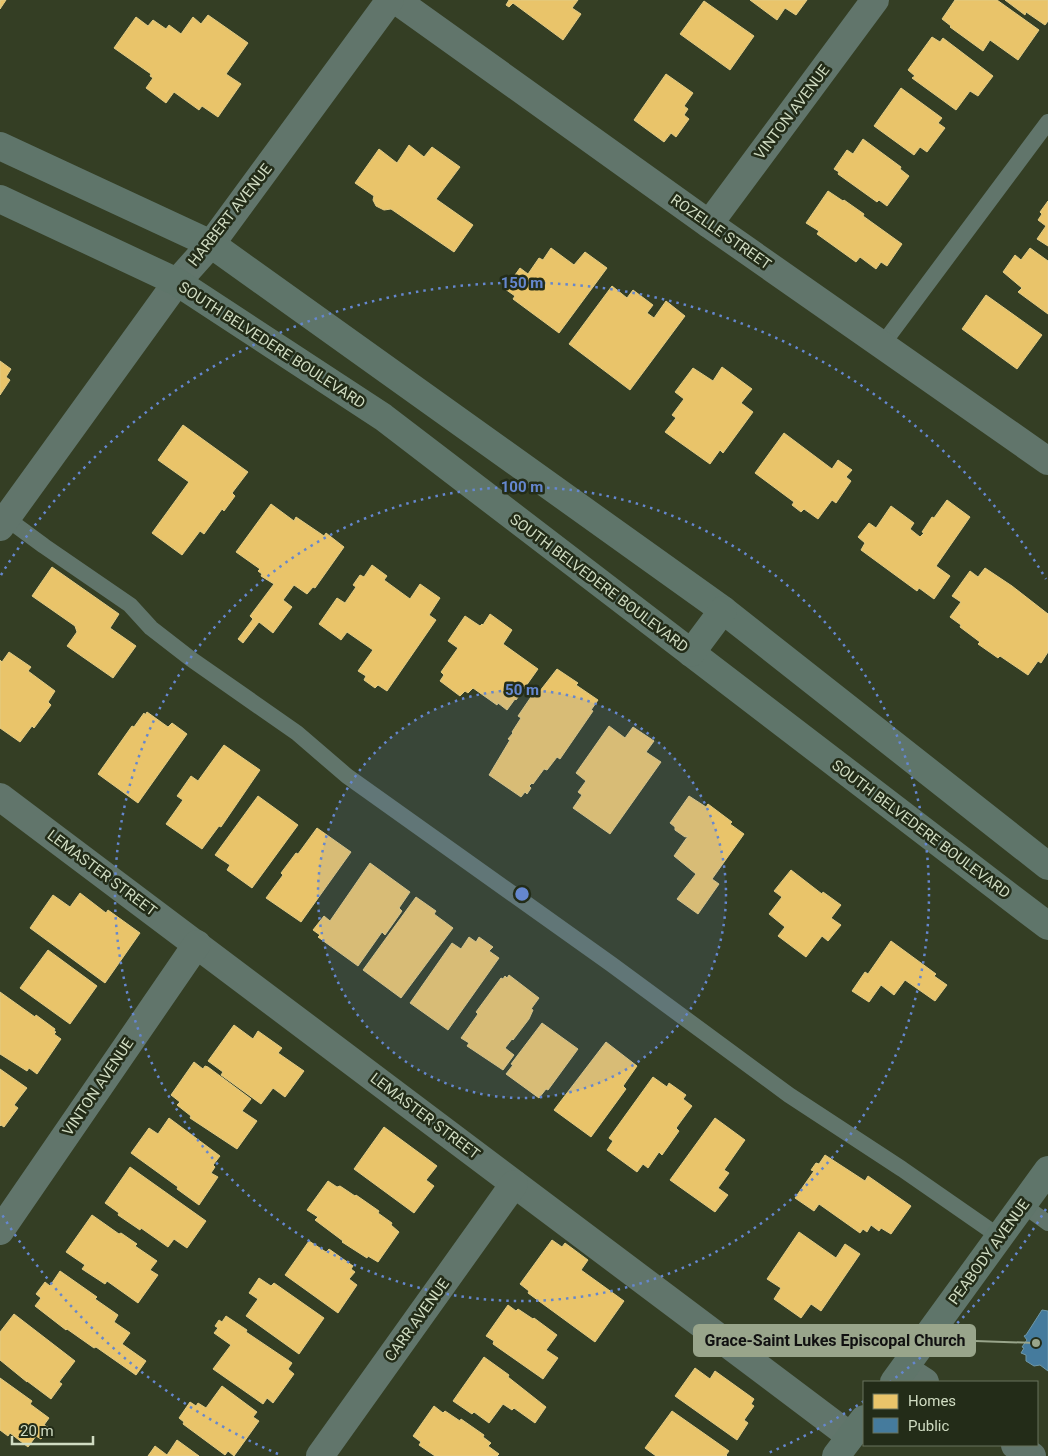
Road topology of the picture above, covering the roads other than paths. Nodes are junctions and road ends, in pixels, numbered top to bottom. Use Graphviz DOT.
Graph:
graph roads {
  1 [pos="390,0"];
  2 [pos="396,0"];
  3 [pos="875,0"];
  4 [pos="1048,122"];
  5 [pos="0,146"];
  6 [pos="0,199"];
  7 [pos="709,224"];
  8 [pos="211,244"];
  9 [pos="177,282"];
  10 [pos="882,345"];
  11 [pos="1047,457"];
  12 [pos="3,522"];
  13 [pos="723,610"];
  14 [pos="691,653"];
  15 [pos="0,797"];
  16 [pos="1048,866"];
  17 [pos="1048,926"];
  18 [pos="197,944"];
  19 [pos="1048,1170"];
  20 [pos="514,1184"];
  21 [pos="1023,1205"];
  22 [pos="1048,1223"];
  23 [pos="0,1231"];
  24 [pos="1000,1237"];
  25 [pos="908,1378"];
  26 [pos="850,1437"];
  27 [pos="1017,1446"];
  28 [pos="320,1456"];
  29 [pos="1032,1456"];
  1 -- 8 [label="street, HARBERT AVENUE"];
  2 -- 7 [label="street, ROZELLE STREET"];
  3 -- 7 [label="street, VINTON AVENUE"];
  4 -- 10 [label="lane"];
  5 -- 8 [label="street"];
  6 -- 9 [label="street, SOUTH BELVEDERE BOULEVARD"];
  7 -- 10 [label="street, ROZELLE STREET"];
  8 -- 9 [label="street, HARBERT AVENUE"];
  8 -- 13 [label="street"];
  9 -- 12 [label="street, HARBERT AVENUE"];
  9 -- 14 [label="street, SOUTH BELVEDERE BOULEVARD"];
  10 -- 11 [label="street, ROZELLE STREET"];
  12 -- 24 [label="lane"];
  13 -- 14 [label="street"];
  13 -- 16 [label="street"];
  14 -- 17 [label="street, SOUTH BELVEDERE BOULEVARD"];
  15 -- 18 [label="street, LEMASTER STREET"];
  18 -- 20 [label="street, LEMASTER STREET"];
  18 -- 23 [label="street, VINTON AVENUE"];
  19 -- 21 [label="street, PEABODY AVENUE"];
  20 -- 26 [label="street, LEMASTER STREET"];
  20 -- 28 [label="street, CARR AVENUE"];
  21 -- 22 [label="lane"];
  21 -- 24 [label="street, PEABODY AVENUE"];
  24 -- 25 [label="street, PEABODY AVENUE"];
  27 -- 29 [label="street"];
}
